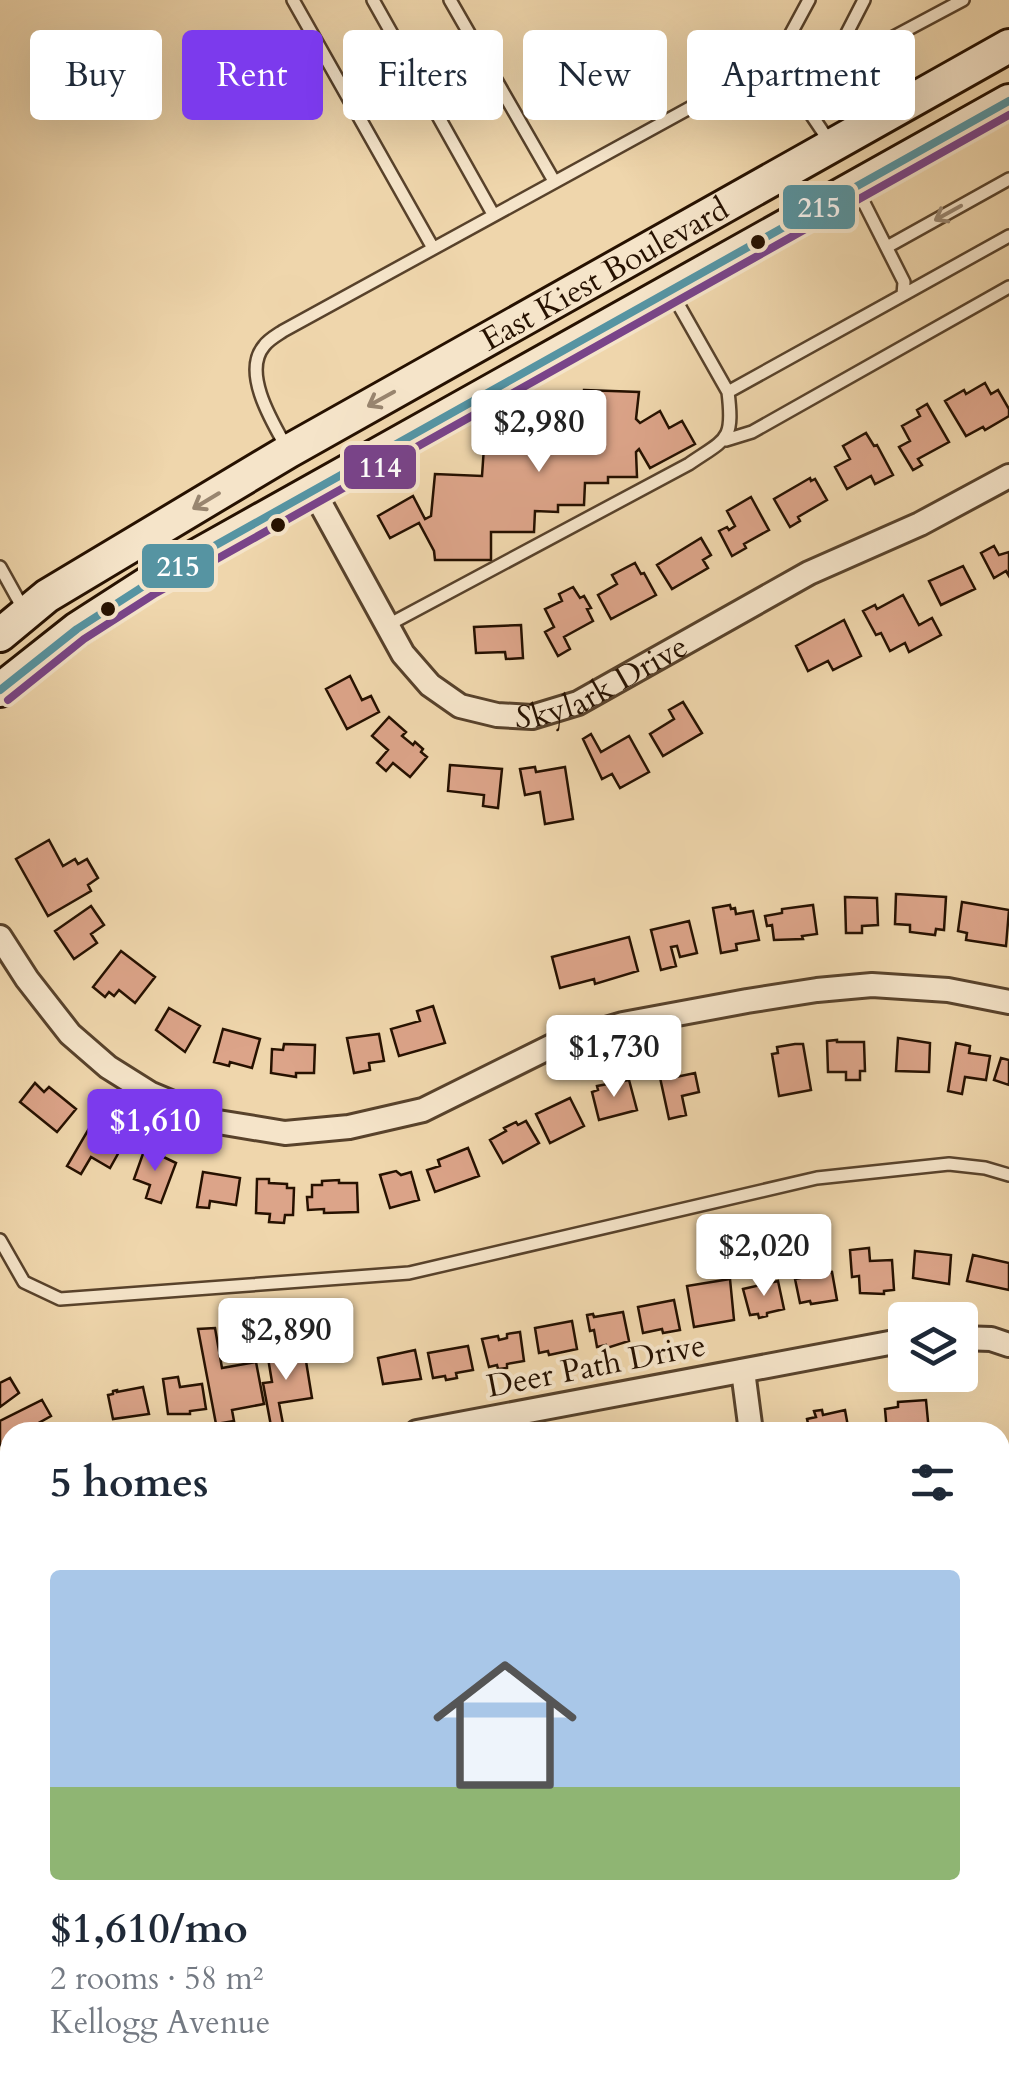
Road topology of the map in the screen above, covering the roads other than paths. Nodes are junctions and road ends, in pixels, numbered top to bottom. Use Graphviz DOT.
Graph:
graph roads {
  1 [pos="293,0"];
  2 [pos="373,0"];
  3 [pos="450,0"];
  4 [pos="808,0"];
  5 [pos="864,0"];
  6 [pos="963,0"];
  7 [pos="792,30"];
  8 [pos="848,30"];
  9 [pos="907,30"];
  10 [pos="1009,46"];
  11 [pos="1009,100"];
  12 [pos="687,109"];
  13 [pos="815,120"];
  14 [pos="832,145"];
  15 [pos="1009,179"];
  16 [pos="554,181"];
  17 [pos="856,187"];
  18 [pos="493,214"];
  19 [pos="1009,236"];
  20 [pos="886,247"];
  21 [pos="433,248"];
  22 [pos="1009,287"];
  23 [pos="670,291"];
  24 [pos="903,295"];
  25 [pos="728,392"];
  26 [pos="726,440"];
  27 [pos="289,451"];
  28 [pos="1009,476"];
  29 [pos="313,490"];
  30 [pos="0,568"];
  31 [pos="26,614"];
  32 [pos="388,625"];
  33 [pos="0,635"];
  34 [pos="0,690"];
  35 [pos="0,937"];
  36 [pos="1009,1002"];
  37 [pos="1009,1175"];
  38 [pos="0,1240"];
  39 [pos="978,1339"];
  40 [pos="888,1343"];
  41 [pos="1009,1345"];
  42 [pos="743,1370"];
  43 [pos="470,1422"];
  44 [pos="751,1422"];
  1 -- 21 [label="lane"];
  2 -- 18 [label="lane"];
  3 -- 16 [label="lane"];
  4 -- 7 [label="lane"];
  5 -- 8 [label="lane"];
  6 -- 9 [label="lane"];
  10 -- 14 [label="main road, East Kiest Boulevard"];
  11 -- 17 [label="main road, East Kiest Boulevard"];
  12 -- 16 [label="lane"];
  13 -- 14 [label="lane"];
  14 -- 17 [label="main road"];
  14 -- 27 [label="main road, East Kiest Boulevard, one-way"];
  15 -- 20 [label="lane, one-way"];
  16 -- 18 [label="lane"];
  17 -- 20 [label="lane"];
  17 -- 23 [label="main road, East Kiest Boulevard"];
  18 -- 21 [label="lane"];
  19 -- 24 [label="lane"];
  20 -- 24 [label="lane"];
  21 -- 27 [label="lane"];
  22 -- 26 [label="lane"];
  23 -- 25 [label="lane"];
  23 -- 29 [label="main road, East Kiest Boulevard"];
  24 -- 25 [label="lane"];
  25 -- 26 [label="lane"];
  26 -- 32 [label="lane"];
  27 -- 29 [label="main road, Skylark Drive"];
  27 -- 31 [label="main road, East Kiest Boulevard, one-way"];
  28 -- 32 [label="street, Skylark Drive"];
  29 -- 32 [label="street, Skylark Drive"];
  29 -- 34 [label="main road, East Kiest Boulevard"];
  30 -- 31 [label="lane"];
  31 -- 33 [label="main road, East Kiest Boulevard"];
  35 -- 36 [label="street"];
  37 -- 38 [label="lane"];
  39 -- 41 [label="street"];
  40 -- 42 [label="street, Deer Path Drive"];
  42 -- 43 [label="street, Deer Path Drive"];
  42 -- 44 [label="street"];
}
